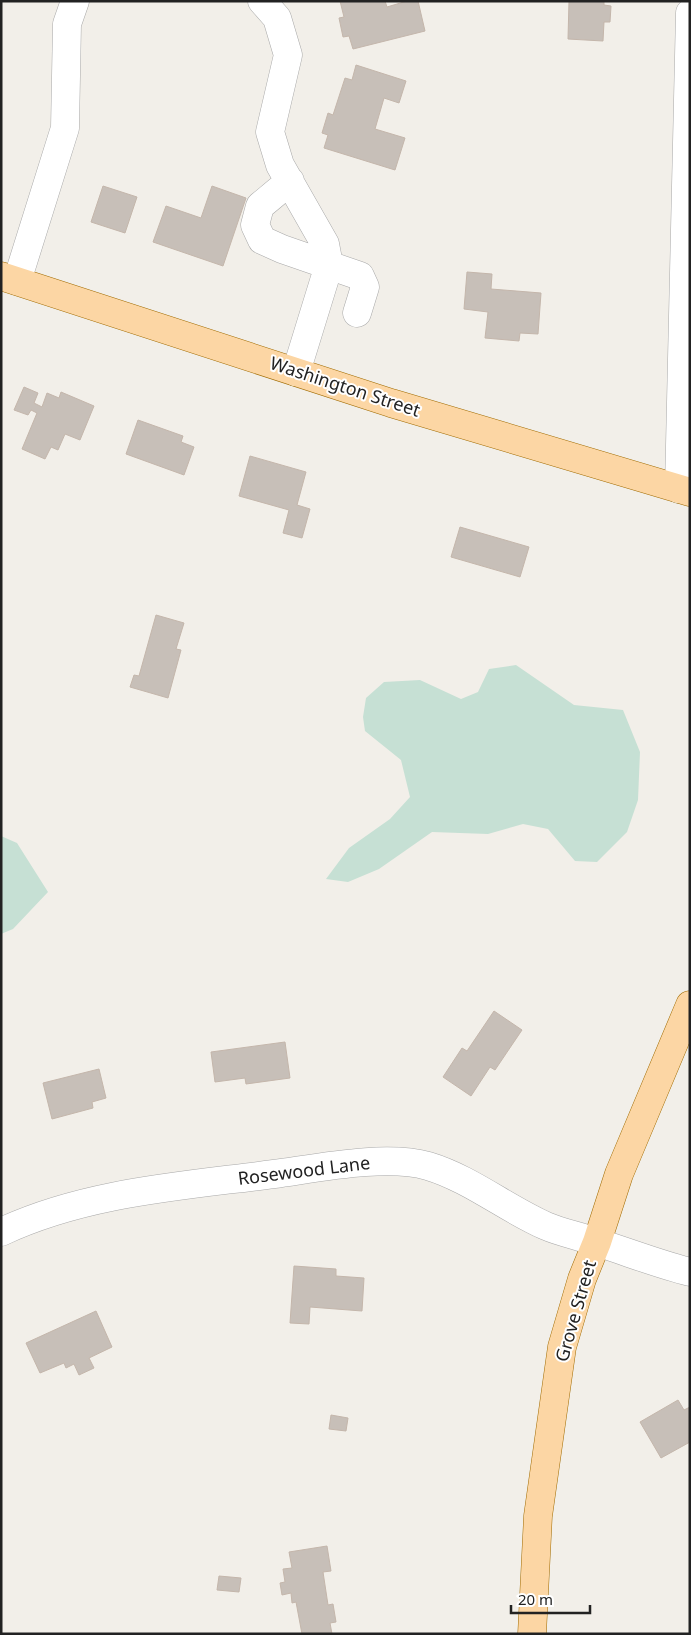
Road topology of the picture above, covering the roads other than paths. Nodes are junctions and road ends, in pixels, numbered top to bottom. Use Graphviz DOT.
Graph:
graph roads {
  1 [pos="75,1"];
  2 [pos="262,1"];
  3 [pos="690,13"];
  4 [pos="290,181"];
  5 [pos="328,266"];
  6 [pos="9,279"];
  7 [pos="357,313"];
  8 [pos="296,372"];
  9 [pos="685,491"];
  10 [pos="690,1006"];
  11 [pos="1,1232"];
  12 [pos="597,1242"];
  13 [pos="690,1272"];
  14 [pos="532,1634"];
  1 -- 6 [label="street"];
  2 -- 4 [label="street"];
  3 -- 9 [label="street"];
  4 -- 5 [label="street"];
  4 -- 5 [label="street"];
  5 -- 7 [label="street"];
  5 -- 8 [label="street"];
  6 -- 8 [label="main road, Washington Street"];
  8 -- 9 [label="main road, Washington Street"];
  10 -- 12 [label="main road, Grove Street"];
  11 -- 12 [label="street, Rosewood Lane"];
  12 -- 13 [label="street, Rosewood Lane"];
  12 -- 14 [label="main road, Grove Street"];
}
